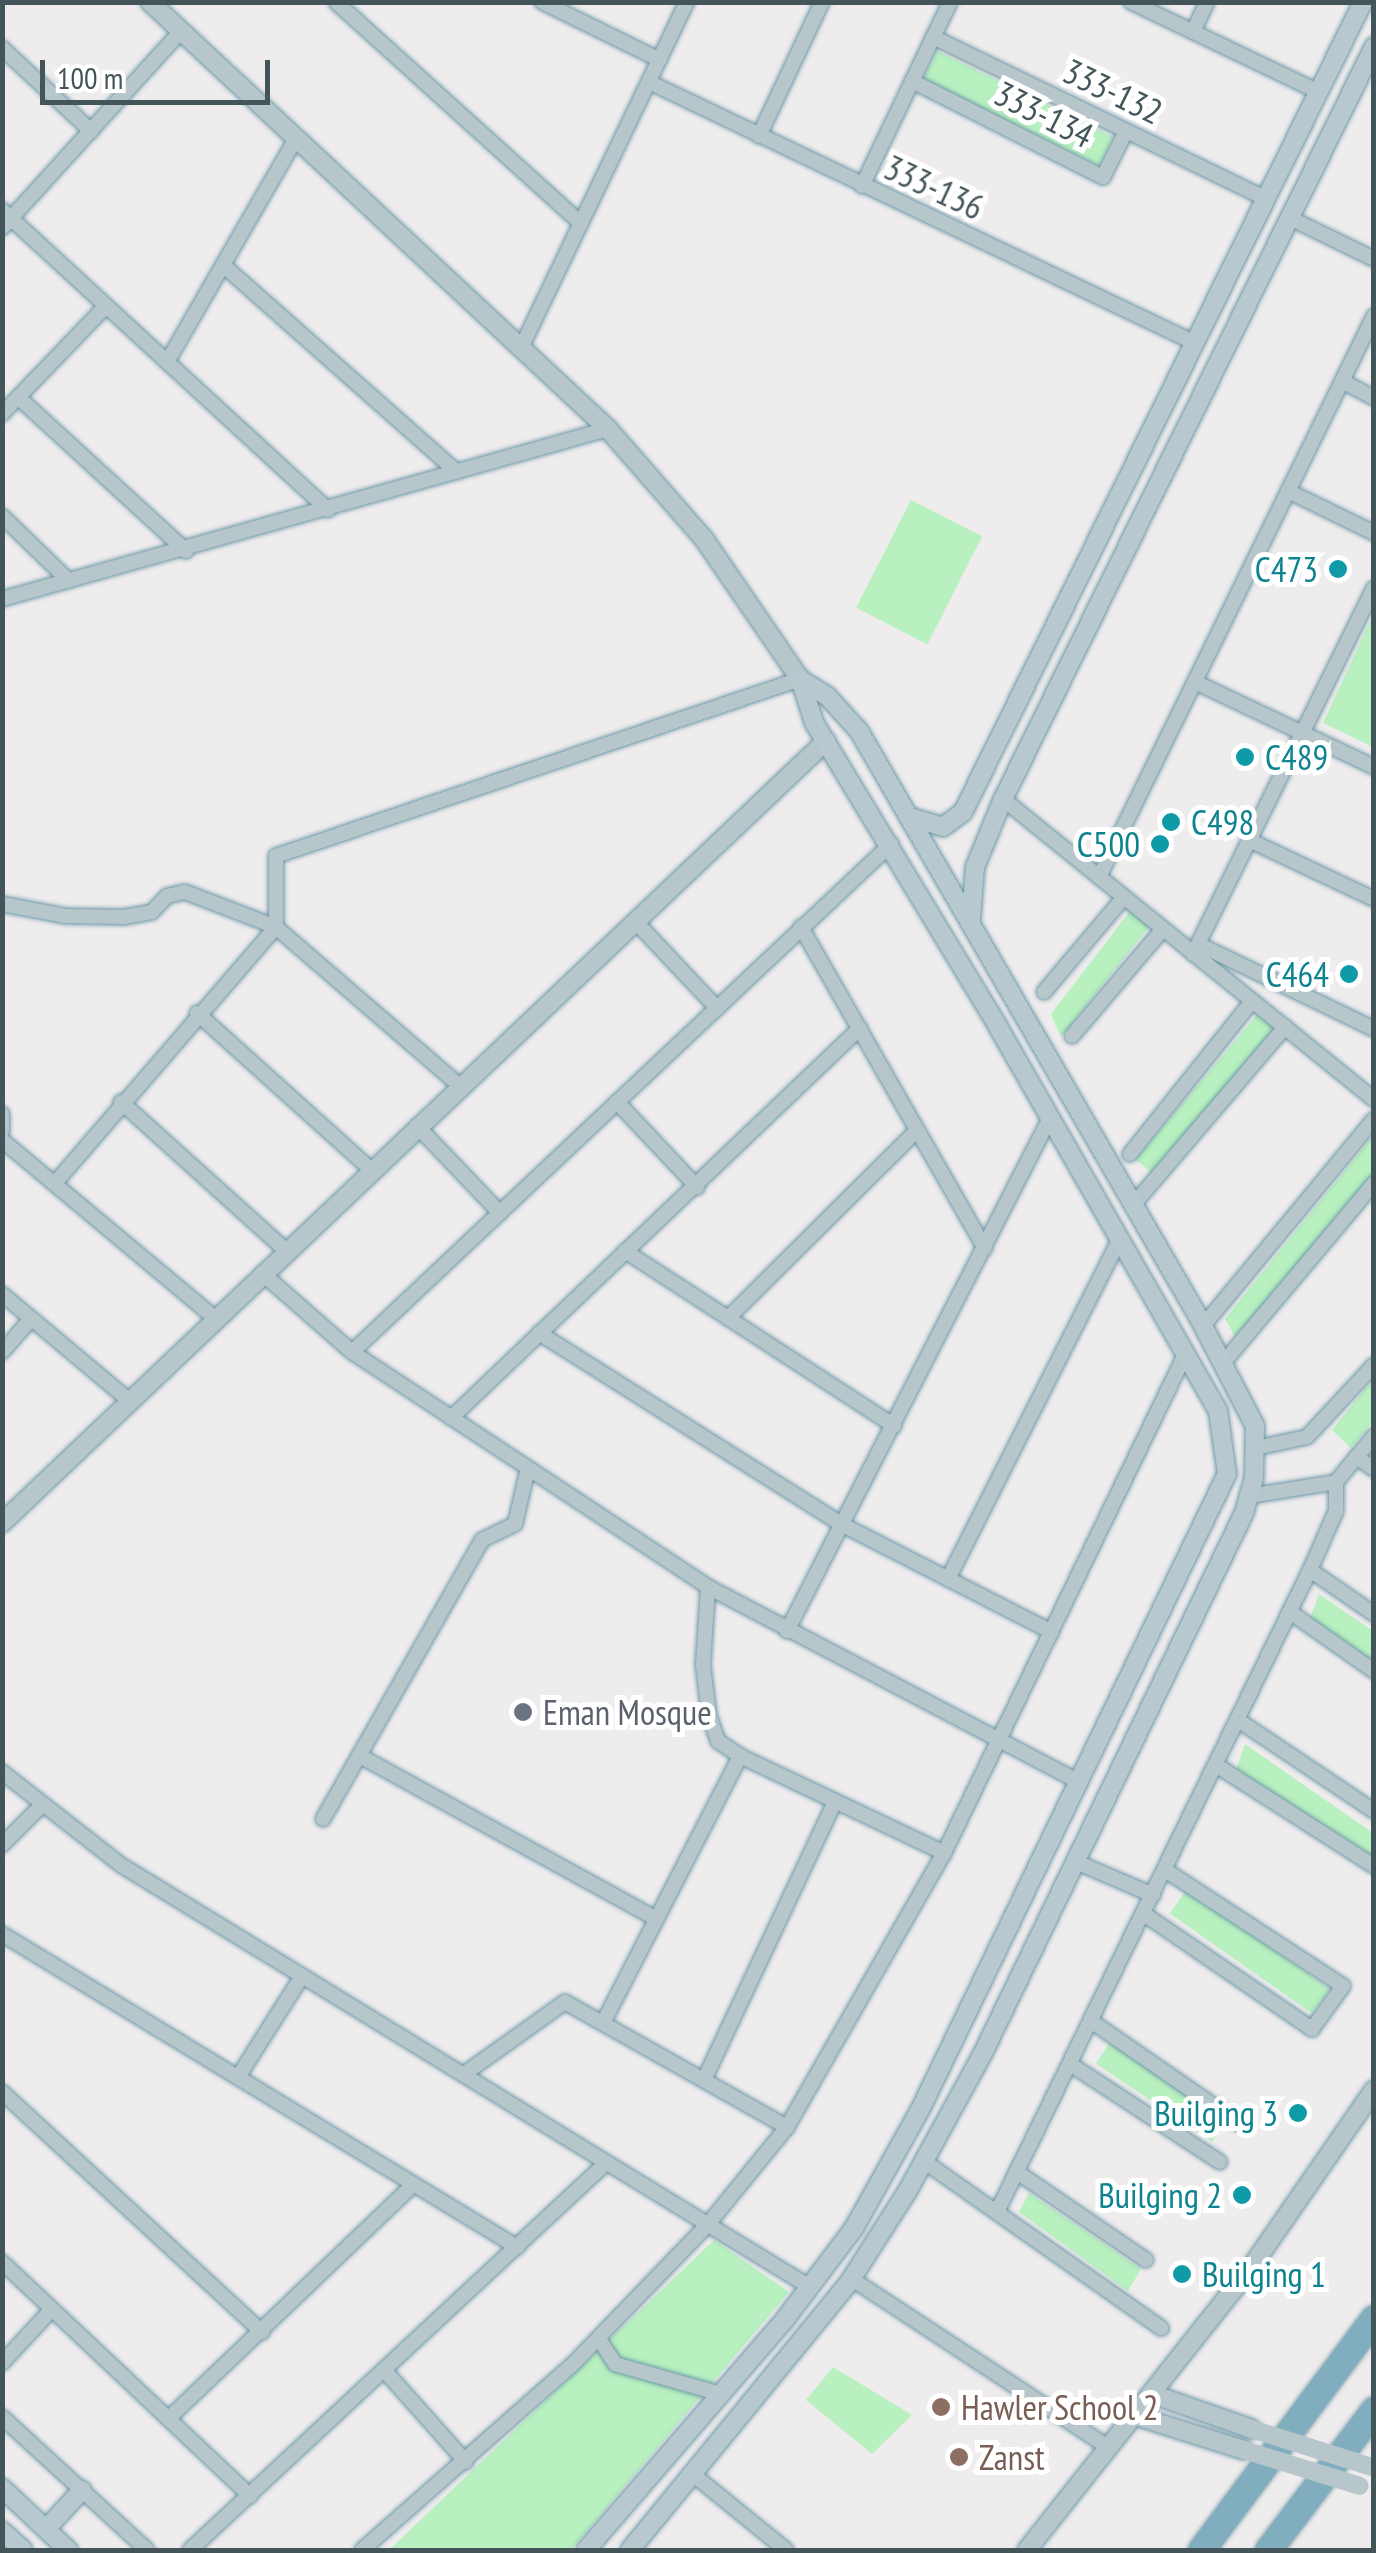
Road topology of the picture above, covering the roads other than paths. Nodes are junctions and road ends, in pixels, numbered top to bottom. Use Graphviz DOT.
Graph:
graph roads {
  1 [pos="150,2"];
  2 [pos="336,2"];
  3 [pos="542,2"];
  4 [pos="688,2"];
  5 [pos="822,2"];
  6 [pos="950,2"];
  7 [pos="1131,2"];
  8 [pos="1207,2"];
  9 [pos="1363,2"];
  10 [pos="181,31"];
  11 [pos="1193,32"];
  12 [pos="933,37"];
  13 [pos="1374,47"];
  14 [pos="2,48"];
  15 [pos="660,60"];
  16 [pos="912,81"];
  17 [pos="649,82"];
  18 [pos="1319,92"];
  19 [pos="91,131"];
  20 [pos="1126,131"];
  21 [pos="759,136"];
  22 [pos="297,137"];
  23 [pos="862,186"];
  24 [pos="1266,199"];
  25 [pos="1290,218"];
  26 [pos="5,219"];
  27 [pos="581,224"];
  28 [pos="1374,259"];
  29 [pos="224,264"];
  30 [pos="1232,267"];
  31 [pos="1259,280"];
  32 [pos="106,306"];
  33 [pos="1374,316"];
  34 [pos="1195,343"];
  35 [pos="521,348"];
  36 [pos="167,362"];
  37 [pos="1342,381"];
  38 [pos="18,397"];
  39 [pos="1374,398"];
  40 [pos="2,414"];
  41 [pos="608,429"];
  42 [pos="457,472"];
  43 [pos="1288,491"];
  44 [pos="328,510"];
  45 [pos="2,516"];
  46 [pos="1374,533"];
  47 [pos="186,551"];
  48 [pos="69,581"];
  49 [pos="1374,588"];
  50 [pos="2,599"];
  51 [pos="800,678"];
  52 [pos="1195,682"];
  53 [pos="1302,733"];
  54 [pos="826,741"];
  55 [pos="1374,767"];
  56 [pos="1002,799"];
  57 [pos="909,817"];
  58 [pos="1250,840"];
  59 [pos="891,844"];
  60 [pos="1098,877"];
  61 [pos="1124,897"];
  62 [pos="1374,899"];
  63 [pos="2,904"];
  64 [pos="634,920"];
  65 [pos="276,927"];
  66 [pos="802,927"];
  67 [pos="1163,929"];
  68 [pos="976,936"];
  69 [pos="1196,949"];
  70 [pos="1044,992"];
  71 [pos="1252,1001"];
  72 [pos="717,1008"];
  73 [pos="197,1013"];
  74 [pos="1022,1013"];
  75 [pos="860,1028"];
  76 [pos="999,1028"];
  77 [pos="1285,1028"];
  78 [pos="1374,1029"];
  79 [pos="1072,1036"];
  80 [pos="460,1086"];
  81 [pos="1374,1099"];
  82 [pos="121,1102"];
  83 [pos="618,1102"];
  84 [pos="2,1114"];
  85 [pos="1050,1118"];
  86 [pos="1374,1119"];
  87 [pos="417,1126"];
  88 [pos="2,1131"];
  89 [pos="916,1131"];
  90 [pos="2,1140"];
  91 [pos="1130,1154"];
  92 [pos="370,1170"];
  93 [pos="55,1182"];
  94 [pos="1374,1183"];
  95 [pos="697,1187"];
  96 [pos="1134,1204"];
  97 [pos="500,1213"];
  98 [pos="1120,1240"];
  99 [pos="985,1248"];
  100 [pos="284,1249"];
  101 [pos="625,1251"];
  102 [pos="262,1273"];
  103 [pos="2,1294"];
  104 [pos="216,1318"];
  105 [pos="728,1318"];
  106 [pos="31,1319"];
  107 [pos="1203,1326"];
  108 [pos="539,1333"];
  109 [pos="2,1352"];
  110 [pos="352,1352"];
  111 [pos="1185,1355"];
  112 [pos="1224,1362"];
  113 [pos="1374,1365"];
  114 [pos="131,1402"];
  115 [pos="452,1418"];
  116 [pos="894,1426"];
  117 [pos="1374,1436"];
  118 [pos="1256,1448"];
  119 [pos="1356,1458"];
  120 [pos="528,1468"];
  121 [pos="1374,1469"];
  122 [pos="1336,1482"];
  123 [pos="1249,1496"];
  124 [pos="2,1523"];
  125 [pos="841,1524"];
  126 [pos="1310,1570"];
  127 [pos="948,1580"];
  128 [pos="708,1587"];
  129 [pos="1290,1612"];
  130 [pos="1374,1614"];
  131 [pos="787,1631"];
  132 [pos="1052,1632"];
  133 [pos="1374,1671"];
  134 [pos="1238,1720"];
  135 [pos="998,1739"];
  136 [pos="360,1756"];
  137 [pos="740,1756"];
  138 [pos="1216,1765"];
  139 [pos="2,1772"];
  140 [pos="1080,1782"];
  141 [pos="835,1802"];
  142 [pos="42,1805"];
  143 [pos="1374,1811"];
  144 [pos="323,1820"];
  145 [pos="2,1845"];
  146 [pos="944,1853"];
  147 [pos="1074,1861"];
  148 [pos="1374,1866"];
  149 [pos="1166,1870"];
  150 [pos="1154,1896"];
  151 [pos="1144,1914"];
  152 [pos="656,1919"];
  153 [pos="2,1934"];
  154 [pos="302,1976"];
  155 [pos="604,2021"];
  156 [pos="1091,2022"];
  157 [pos="1070,2064"];
  158 [pos="464,2074"];
  159 [pos="238,2078"];
  160 [pos="704,2080"];
  161 [pos="1374,2090"];
  162 [pos="2,2092"];
  163 [pos="1242,2125"];
  164 [pos="788,2126"];
  165 [pos="606,2162"];
  166 [pos="925,2162"];
  167 [pos="1220,2162"];
  168 [pos="1017,2172"];
  169 [pos="414,2184"];
  170 [pos="997,2212"];
  171 [pos="710,2223"];
  172 [pos="516,2248"];
  173 [pos="1146,2260"];
  174 [pos="2,2262"];
  175 [pos="852,2279"];
  176 [pos="810,2287"];
  177 [pos="51,2310"];
  178 [pos="1374,2318"];
  179 [pos="1161,2328"];
  180 [pos="262,2332"];
  181 [pos="598,2338"];
  182 [pos="2,2364"];
  183 [pos="384,2370"];
  184 [pos="721,2394"];
  185 [pos="1152,2394"];
  186 [pos="1374,2410"];
  187 [pos="1133,2414"];
  188 [pos="2,2417"];
  189 [pos="168,2420"];
  190 [pos="1106,2446"];
  191 [pos="466,2462"];
  192 [pos="1373,2467"];
  193 [pos="694,2476"];
  194 [pos="2,2488"];
  195 [pos="1366,2488"];
  196 [pos="82,2490"];
  197 [pos="250,2496"];
  198 [pos="46,2529"];
  199 [pos="2,2531"];
  200 [pos="23,2550"];
  201 [pos="68,2550"];
  202 [pos="147,2550"];
  203 [pos="190,2550"];
  204 [pos="362,2550"];
  205 [pos="586,2550"];
  206 [pos="630,2550"];
  207 [pos="786,2550"];
  208 [pos="1028,2550"];
  209 [pos="1201,2550"];
  210 [pos="1268,2550"];
  1 -- 10 [label="street"];
  2 -- 27 [label="street"];
  3 -- 15 [label="street"];
  4 -- 15 [label="street"];
  5 -- 21 [label="street"];
  6 -- 12 [label="street"];
  7 -- 11 [label="street"];
  8 -- 11 [label="street"];
  9 -- 18 [label="main road"];
  10 -- 19 [label="street"];
  10 -- 22 [label="street"];
  11 -- 18 [label="street"];
  12 -- 16 [label="street"];
  12 -- 20 [label="street, 333-132"];
  13 -- 25 [label="main road"];
  14 -- 19 [label="street"];
  15 -- 17 [label="street"];
  16 -- 20 [label="street, 333-134"];
  16 -- 23 [label="street"];
  17 -- 21 [label="street, 333-136"];
  17 -- 27 [label="street"];
  18 -- 24 [label="main road"];
  19 -- 26 [label="street"];
  20 -- 24 [label="street, 333-132"];
  21 -- 23 [label="street, 333-136"];
  22 -- 29 [label="street"];
  22 -- 35 [label="street"];
  23 -- 34 [label="street, 333-136"];
  24 -- 30 [label="main road"];
  25 -- 28 [label="street"];
  25 -- 31 [label="main road"];
  26 -- 32 [label="street"];
  27 -- 35 [label="street"];
  29 -- 36 [label="street"];
  29 -- 42 [label="street"];
  30 -- 31 [label="main road"];
  30 -- 34 [label="main road"];
  31 -- 56 [label="main road"];
  32 -- 36 [label="street"];
  32 -- 38 [label="street"];
  33 -- 37 [label="street"];
  34 -- 57 [label="main road"];
  35 -- 41 [label="street"];
  36 -- 44 [label="street"];
  37 -- 39 [label="street"];
  37 -- 43 [label="street"];
  38 -- 40 [label="street"];
  38 -- 47 [label="street"];
  41 -- 42 [label="street"];
  41 -- 51 [label="street"];
  42 -- 44 [label="street"];
  43 -- 46 [label="street"];
  43 -- 52 [label="street"];
  44 -- 47 [label="street"];
  45 -- 48 [label="street"];
  47 -- 48 [label="street"];
  48 -- 50 [label="street"];
  49 -- 53 [label="street"];
  51 -- 54 [label="main road"];
  51 -- 57 [label="main road"];
  51 -- 65 [label="street"];
  52 -- 53 [label="street"];
  52 -- 60 [label="street"];
  53 -- 55 [label="street"];
  53 -- 58 [label="street"];
  54 -- 59 [label="main road"];
  54 -- 64 [label="street"];
  56 -- 60 [label="street"];
  56 -- 68 [label="main road"];
  57 -- 68 [label="main road"];
  58 -- 62 [label="street"];
  58 -- 69 [label="street"];
  59 -- 66 [label="street"];
  59 -- 76 [label="main road"];
  60 -- 61 [label="street"];
  61 -- 67 [label="street"];
  61 -- 70 [label="street"];
  63 -- 65 [label="street"];
  64 -- 72 [label="street"];
  64 -- 80 [label="street"];
  65 -- 73 [label="street"];
  65 -- 80 [label="street"];
  66 -- 72 [label="street"];
  66 -- 75 [label="street"];
  67 -- 69 [label="street"];
  67 -- 79 [label="street"];
  68 -- 74 [label="main road"];
  69 -- 71 [label="street"];
  69 -- 78 [label="street"];
  71 -- 77 [label="street"];
  71 -- 91 [label="street"];
  72 -- 83 [label="street"];
  73 -- 82 [label="street"];
  73 -- 92 [label="street"];
  74 -- 76 [label="main road"];
  74 -- 96 [label="main road"];
  75 -- 89 [label="street"];
  75 -- 95 [label="street"];
  76 -- 85 [label="main road"];
  77 -- 81 [label="street"];
  77 -- 96 [label="street"];
  80 -- 87 [label="street"];
  82 -- 93 [label="street"];
  82 -- 100 [label="street"];
  83 -- 95 [label="street"];
  83 -- 97 [label="street"];
  84 -- 88 [label="street"];
  85 -- 98 [label="main road"];
  85 -- 99 [label="street"];
  86 -- 107 [label="street"];
  87 -- 92 [label="street"];
  87 -- 97 [label="street"];
  89 -- 99 [label="street"];
  89 -- 105 [label="street"];
  90 -- 93 [label="street"];
  92 -- 100 [label="street"];
  93 -- 104 [label="street"];
  94 -- 112 [label="street"];
  95 -- 101 [label="street"];
  96 -- 107 [label="main road"];
  97 -- 110 [label="street"];
  98 -- 111 [label="main road"];
  98 -- 127 [label="street"];
  99 -- 116 [label="street"];
  100 -- 102 [label="street"];
  101 -- 105 [label="street"];
  101 -- 108 [label="street"];
  102 -- 104 [label="street"];
  102 -- 110 [label="street"];
  103 -- 106 [label="street"];
  104 -- 114 [label="street"];
  105 -- 116 [label="street"];
  106 -- 109 [label="street"];
  106 -- 114 [label="street"];
  107 -- 112 [label="main road"];
  108 -- 115 [label="street"];
  108 -- 125 [label="street"];
  110 -- 115 [label="street"];
  111 -- 132 [label="street"];
  111 -- 140 [label="main road"];
  112 -- 118 [label="main road"];
  113 -- 118 [label="street"];
  114 -- 124 [label="street"];
  115 -- 120 [label="street"];
  116 -- 125 [label="street"];
  117 -- 119 [label="street"];
  118 -- 123 [label="main road"];
  119 -- 121 [label="street"];
  119 -- 122 [label="street"];
  120 -- 128 [label="street"];
  120 -- 136 [label="street"];
  122 -- 123 [label="street"];
  122 -- 126 [label="street"];
  123 -- 147 [label="main road"];
  125 -- 127 [label="street"];
  125 -- 131 [label="street"];
  126 -- 129 [label="street"];
  126 -- 130 [label="street"];
  127 -- 132 [label="street"];
  128 -- 131 [label="street"];
  128 -- 137 [label="street"];
  129 -- 133 [label="street"];
  129 -- 134 [label="street"];
  131 -- 135 [label="street"];
  132 -- 135 [label="street"];
  134 -- 138 [label="street"];
  134 -- 143 [label="street"];
  135 -- 140 [label="street"];
  135 -- 146 [label="street"];
  136 -- 144 [label="street"];
  136 -- 152 [label="street"];
  137 -- 141 [label="street"];
  137 -- 152 [label="street"];
  138 -- 148 [label="street"];
  138 -- 149 [label="street"];
  139 -- 142 [label="street"];
  140 -- 176 [label="main road"];
  141 -- 146 [label="street"];
  141 -- 160 [label="street"];
  142 -- 145 [label="street"];
  142 -- 154 [label="street"];
  146 -- 164 [label="street"];
  147 -- 150 [label="street"];
  147 -- 166 [label="main road"];
  149 -- 150 [label="street"];
  149 -- 151 [label="street"];
  150 -- 151 [label="street"];
  151 -- 156 [label="street"];
  152 -- 155 [label="street"];
  153 -- 159 [label="street"];
  154 -- 158 [label="street"];
  154 -- 159 [label="street"];
  155 -- 158 [label="street"];
  155 -- 160 [label="street"];
  156 -- 157 [label="street"];
  156 -- 163 [label="street"];
  157 -- 167 [label="street"];
  157 -- 168 [label="street"];
  158 -- 165 [label="street"];
  159 -- 169 [label="street"];
  160 -- 164 [label="street"];
  161 -- 185 [label="street"];
  162 -- 180 [label="street"];
  164 -- 171 [label="street"];
  165 -- 171 [label="street"];
  165 -- 172 [label="street"];
  166 -- 170 [label="street"];
  166 -- 175 [label="main road"];
  168 -- 170 [label="street"];
  168 -- 173 [label="street"];
  169 -- 172 [label="street"];
  169 -- 180 [label="street"];
  170 -- 179 [label="street"];
  171 -- 176 [label="street"];
  171 -- 181 [label="street"];
  172 -- 183 [label="street"];
  174 -- 177 [label="street"];
  175 -- 190 [label="street"];
  175 -- 193 [label="main road"];
  176 -- 184 [label="main road"];
  177 -- 182 [label="street"];
  177 -- 189 [label="street"];
  178 -- 209 [label="highway"];
  180 -- 189 [label="street"];
  181 -- 184 [label="street"];
  181 -- 191 [label="street"];
  183 -- 191 [label="street"];
  183 -- 197 [label="street"];
  184 -- 205 [label="main road"];
  185 -- 187 [label="street"];
  185 -- 192 [label="street, bridge"];
  186 -- 210 [label="highway"];
  187 -- 190 [label="street"];
  187 -- 195 [label="street, bridge"];
  188 -- 196 [label="street"];
  189 -- 197 [label="street"];
  190 -- 208 [label="street"];
  191 -- 204 [label="street"];
  193 -- 206 [label="main road"];
  193 -- 207 [label="street"];
  194 -- 198 [label="main road"];
  196 -- 198 [label="main road"];
  196 -- 202 [label="street"];
  197 -- 203 [label="street"];
  198 -- 201 [label="main road"];
  199 -- 200 [label="main road"];
}
